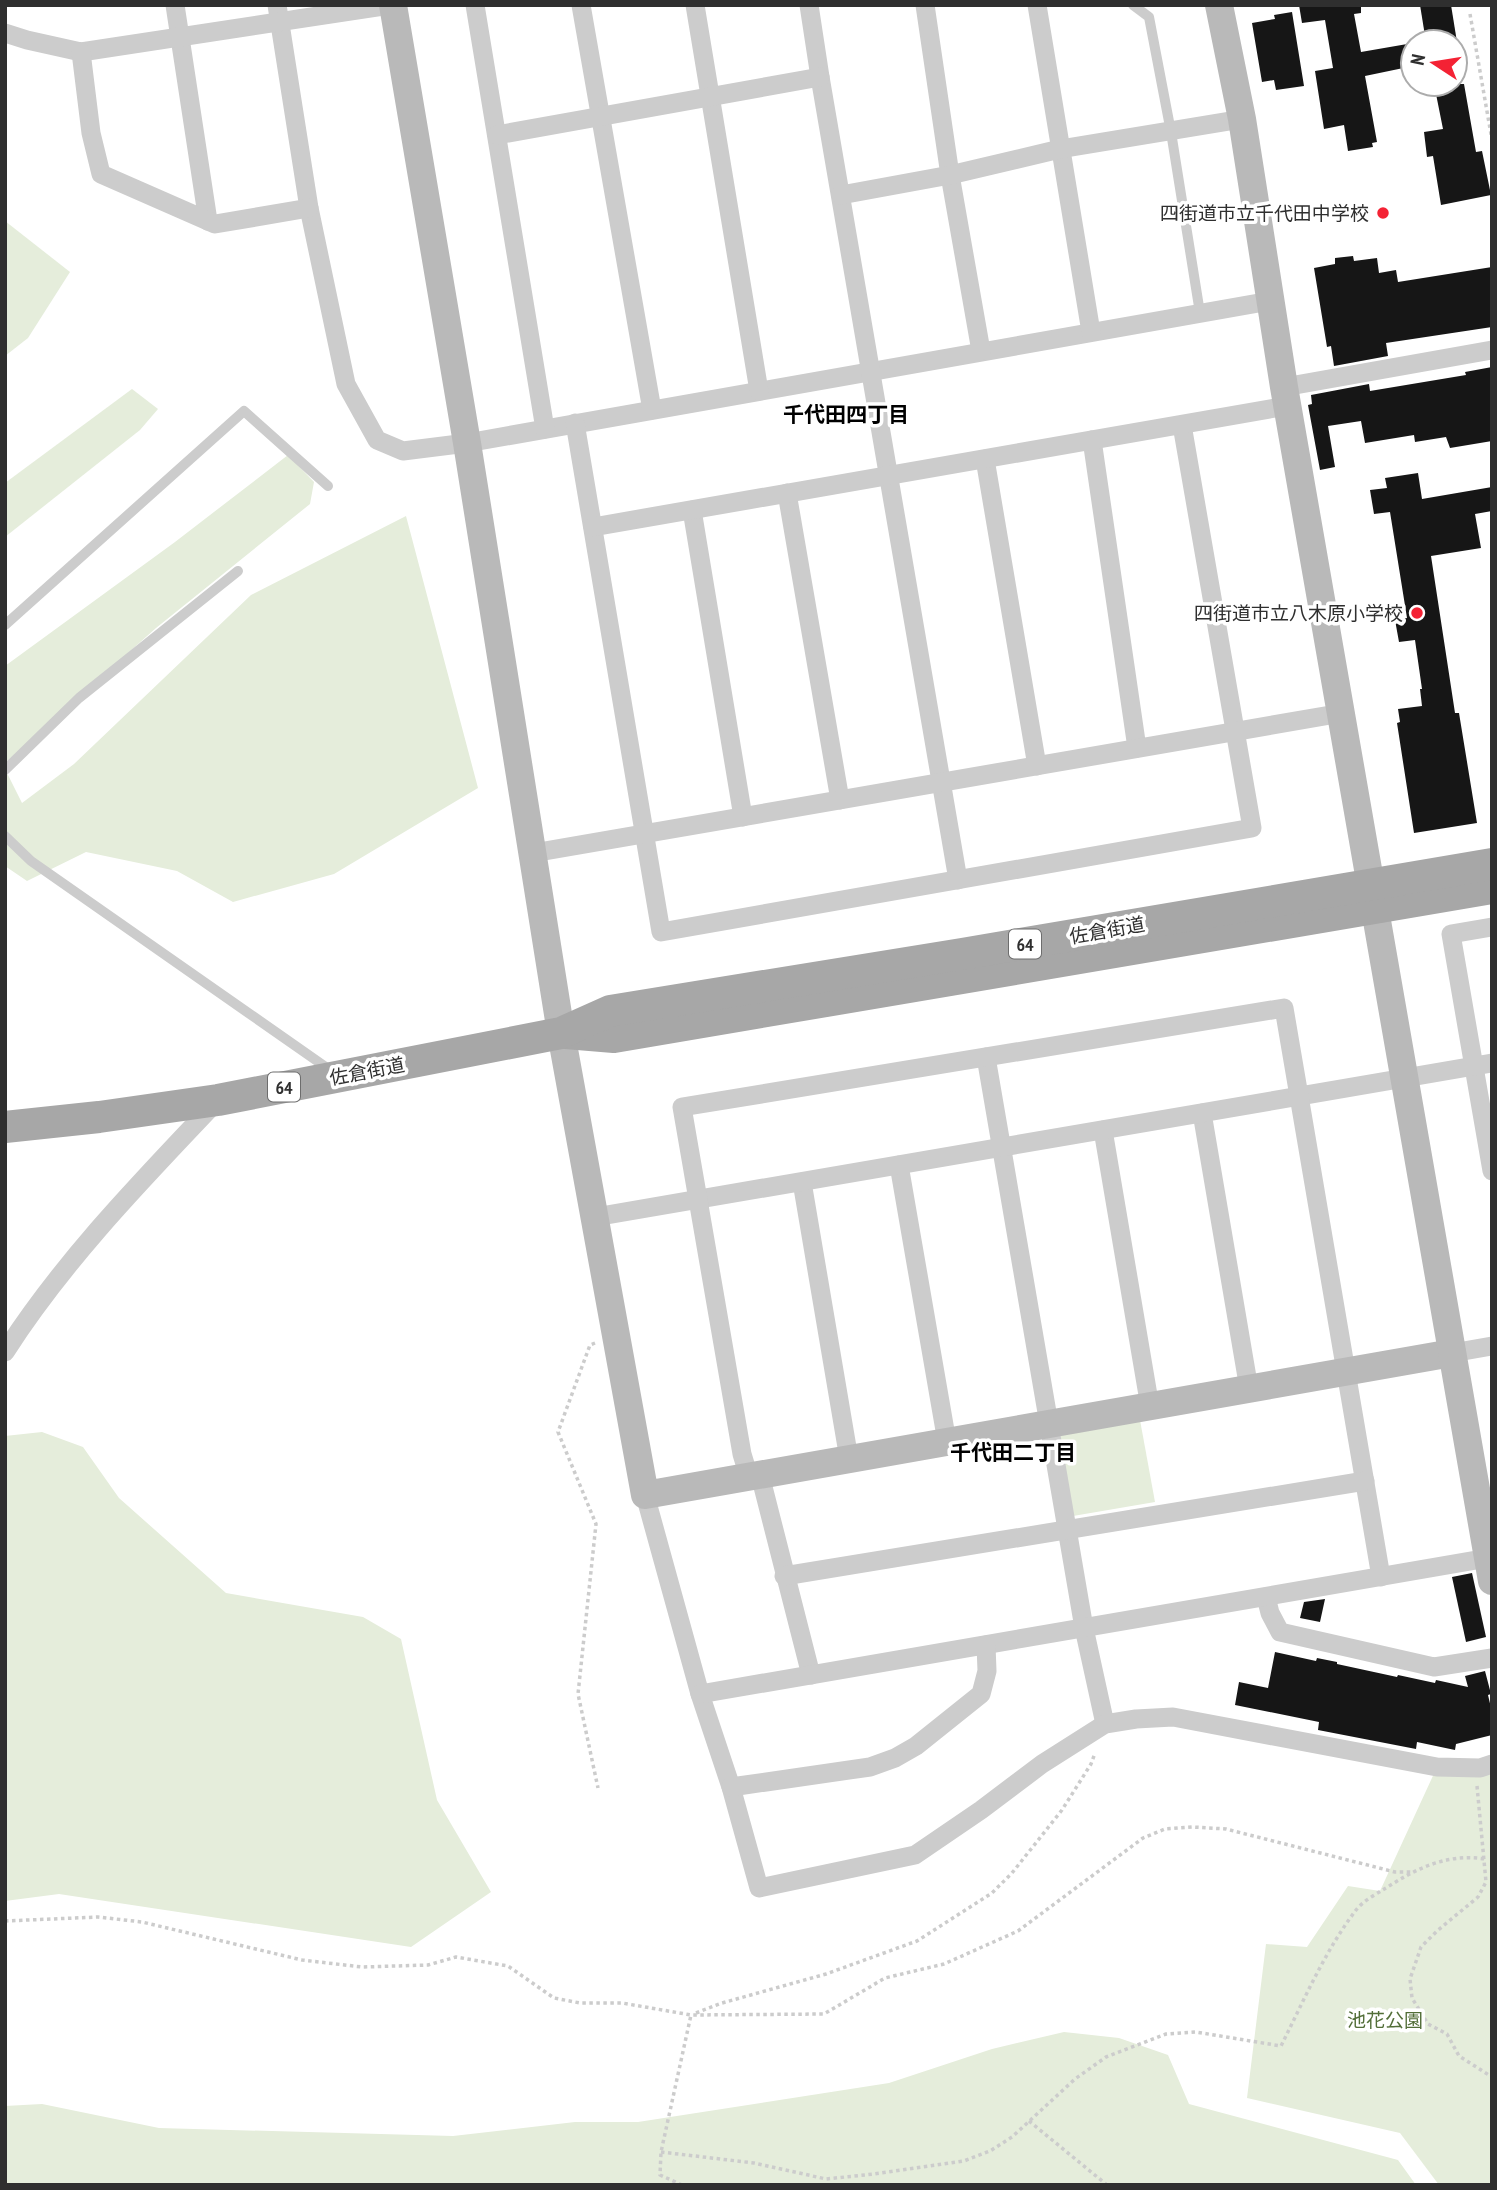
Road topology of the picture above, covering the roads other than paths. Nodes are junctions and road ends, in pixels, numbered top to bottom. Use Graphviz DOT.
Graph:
graph roads {
  1 [pos="175,5"];
  2 [pos="391,5"];
  3 [pos="475,5"];
  4 [pos="581,5"];
  5 [pos="695,5"];
  6 [pos="809,5"];
  7 [pos="925,5"];
  8 [pos="1037,5"];
  9 [pos="1133,5"];
  10 [pos="1219,5"];
  11 [pos="279,13"];
  12 [pos="5,33"];
  13 [pos="181,36"];
  14 [pos="81,52"];
  15 [pos="820,77"];
  16 [pos="710,97"];
  17 [pos="600,117"];
  18 [pos="1242,119"];
  19 [pos="1171,132"];
  20 [pos="497,135"];
  21 [pos="1060,149"];
  22 [pos="950,175"];
  23 [pos="841,195"];
  24 [pos="309,208"];
  25 [pos="208,221"];
  26 [pos="1270,300"];
  27 [pos="1200,313"];
  28 [pos="1091,332"];
  29 [pos="1492,350"];
  30 [pos="981,351"];
  31 [pos="872,371"];
  32 [pos="759,391"];
  33 [pos="1286,397"];
  34 [pos="652,410"];
  35 [pos="575,423"];
  36 [pos="1182,425"];
  37 [pos="545,429"];
  38 [pos="1092,440"];
  39 [pos="467,443"];
  40 [pos="985,459"];
  41 [pos="889,475"];
  42 [pos="328,486"];
  43 [pos="787,493"];
  44 [pos="692,510"];
  45 [pos="593,527"];
  46 [pos="238,571"];
  47 [pos="5,625"];
  48 [pos="1342,713"];
  49 [pos="1235,732"];
  50 [pos="1137,748"];
  51 [pos="1037,766"];
  52 [pos="5,770"];
  53 [pos="941,783"];
  54 [pos="840,800"];
  55 [pos="743,817"];
  56 [pos="644,834"];
  57 [pos="5,836"];
  58 [pos="533,853"];
  59 [pos="1492,864"];
  60 [pos="958,880"];
  61 [pos="1492,888"];
  62 [pos="1373,896"];
  63 [pos="1492,927"];
  64 [pos="561,1033"];
  65 [pos="986,1057"];
  66 [pos="1483,1065"];
  67 [pos="339,1076"];
  68 [pos="1405,1078"];
  69 [pos="1299,1096"];
  70 [pos="218,1100"];
  71 [pos="1202,1113"];
  72 [pos="5,1127"];
  73 [pos="1103,1130"];
  74 [pos="1002,1147"];
  75 [pos="900,1165"];
  76 [pos="1492,1171"];
  77 [pos="802,1182"];
  78 [pos="697,1199"];
  79 [pos="595,1217"];
  80 [pos="1492,1346"];
  81 [pos="5,1352"];
  82 [pos="1452,1353"];
  83 [pos="1346,1372"];
  84 [pos="1249,1389"];
  85 [pos="1150,1406"];
  86 [pos="1049,1424"];
  87 [pos="947,1442"];
  88 [pos="849,1459"];
  89 [pos="754,1476"];
  90 [pos="1364,1481"];
  91 [pos="645,1495"];
  92 [pos="1067,1530"];
  93 [pos="1490,1569"];
  94 [pos="785,1576"];
  95 [pos="1381,1577"];
  96 [pos="1266,1597"];
  97 [pos="1084,1628"];
  98 [pos="986,1645"];
  99 [pos="1492,1658"];
  100 [pos="811,1675"];
  101 [pos="700,1694"];
  102 [pos="1105,1724"];
  103 [pos="1483,1766"];
  104 [pos="731,1787"];
  1 -- 13 [label="street"];
  2 -- 11 [label="street"];
  2 -- 39 [label="street"];
  3 -- 20 [label="street"];
  4 -- 17 [label="street"];
  5 -- 16 [label="street"];
  6 -- 15 [label="street"];
  7 -- 22 [label="street"];
  8 -- 21 [label="street"];
  9 -- 19 [label="lane"];
  10 -- 18 [label="street"];
  11 -- 13 [label="street"];
  11 -- 24 [label="street"];
  12 -- 14 [label="street"];
  13 -- 14 [label="street"];
  13 -- 25 [label="street"];
  14 -- 25 [label="street"];
  15 -- 16 [label="street"];
  15 -- 23 [label="street"];
  16 -- 17 [label="street"];
  16 -- 32 [label="street"];
  17 -- 20 [label="street"];
  17 -- 34 [label="street"];
  18 -- 19 [label="street"];
  18 -- 26 [label="street"];
  19 -- 21 [label="street"];
  19 -- 27 [label="lane"];
  20 -- 37 [label="street"];
  21 -- 22 [label="street"];
  21 -- 28 [label="street"];
  22 -- 23 [label="street"];
  22 -- 30 [label="street"];
  23 -- 31 [label="street"];
  24 -- 25 [label="street"];
  24 -- 39 [label="street"];
  26 -- 27 [label="street"];
  26 -- 33 [label="street"];
  27 -- 28 [label="street"];
  28 -- 30 [label="street"];
  29 -- 33 [label="street"];
  30 -- 31 [label="street"];
  31 -- 32 [label="street"];
  31 -- 41 [label="street"];
  32 -- 34 [label="street"];
  33 -- 36 [label="street"];
  33 -- 48 [label="street"];
  34 -- 35 [label="street"];
  35 -- 37 [label="street"];
  35 -- 45 [label="street"];
  36 -- 38 [label="street"];
  36 -- 49 [label="street"];
  37 -- 39 [label="street"];
  38 -- 40 [label="street"];
  38 -- 50 [label="street"];
  39 -- 58 [label="street"];
  40 -- 41 [label="street"];
  40 -- 51 [label="street"];
  41 -- 43 [label="street"];
  41 -- 53 [label="street"];
  42 -- 47 [label="lane"];
  43 -- 44 [label="street"];
  43 -- 54 [label="street"];
  44 -- 45 [label="street"];
  44 -- 55 [label="street"];
  45 -- 56 [label="street"];
  46 -- 52 [label="lane"];
  48 -- 49 [label="street"];
  48 -- 62 [label="street"];
  49 -- 50 [label="street"];
  49 -- 60 [label="street"];
  50 -- 51 [label="street"];
  51 -- 53 [label="street"];
  53 -- 54 [label="street"];
  53 -- 60 [label="street"];
  54 -- 55 [label="street"];
  55 -- 56 [label="street"];
  56 -- 58 [label="street"];
  56 -- 60 [label="street"];
  57 -- 67 [label="lane"];
  58 -- 64 [label="street"];
  59 -- 62 [label="main road, 佐倉街道 / 64"];
  61 -- 62 [label="main road, 佐倉街道 / 64"];
  62 -- 64 [label="main road, 佐倉街道 / 64"];
  62 -- 68 [label="street"];
  63 -- 66 [label="street"];
  64 -- 67 [label="main road, 佐倉街道 / 64"];
  64 -- 79 [label="street"];
  65 -- 69 [label="street"];
  65 -- 74 [label="street"];
  65 -- 78 [label="street"];
  66 -- 68 [label="street"];
  66 -- 76 [label="street"];
  67 -- 70 [label="main road, 佐倉街道 / 64"];
  68 -- 69 [label="street"];
  68 -- 82 [label="street"];
  69 -- 71 [label="street"];
  69 -- 83 [label="street"];
  70 -- 72 [label="main road, 佐倉街道 / 64"];
  70 -- 81 [label="street"];
  71 -- 73 [label="street"];
  71 -- 84 [label="street"];
  73 -- 74 [label="street"];
  73 -- 85 [label="street"];
  74 -- 75 [label="street"];
  74 -- 86 [label="street"];
  75 -- 77 [label="street"];
  75 -- 87 [label="street"];
  77 -- 78 [label="street"];
  77 -- 88 [label="street"];
  78 -- 79 [label="street"];
  78 -- 89 [label="street"];
  79 -- 91 [label="street"];
  80 -- 82 [label="street"];
  82 -- 83 [label="street"];
  82 -- 93 [label="street"];
  83 -- 84 [label="street"];
  83 -- 90 [label="street"];
  84 -- 85 [label="street"];
  85 -- 86 [label="street"];
  86 -- 87 [label="street"];
  86 -- 92 [label="street"];
  87 -- 88 [label="street"];
  88 -- 89 [label="street"];
  89 -- 91 [label="street"];
  89 -- 94 [label="street"];
  90 -- 92 [label="street"];
  90 -- 95 [label="street"];
  91 -- 101 [label="street"];
  92 -- 94 [label="street"];
  92 -- 97 [label="street"];
  93 -- 95 [label="street"];
  94 -- 100 [label="street"];
  95 -- 96 [label="street"];
  96 -- 97 [label="street"];
  96 -- 99 [label="street"];
  97 -- 98 [label="street"];
  97 -- 102 [label="street"];
  98 -- 100 [label="street"];
  98 -- 104 [label="street"];
  100 -- 101 [label="street"];
  101 -- 104 [label="street"];
  102 -- 103 [label="street"];
  102 -- 104 [label="street"];
}
